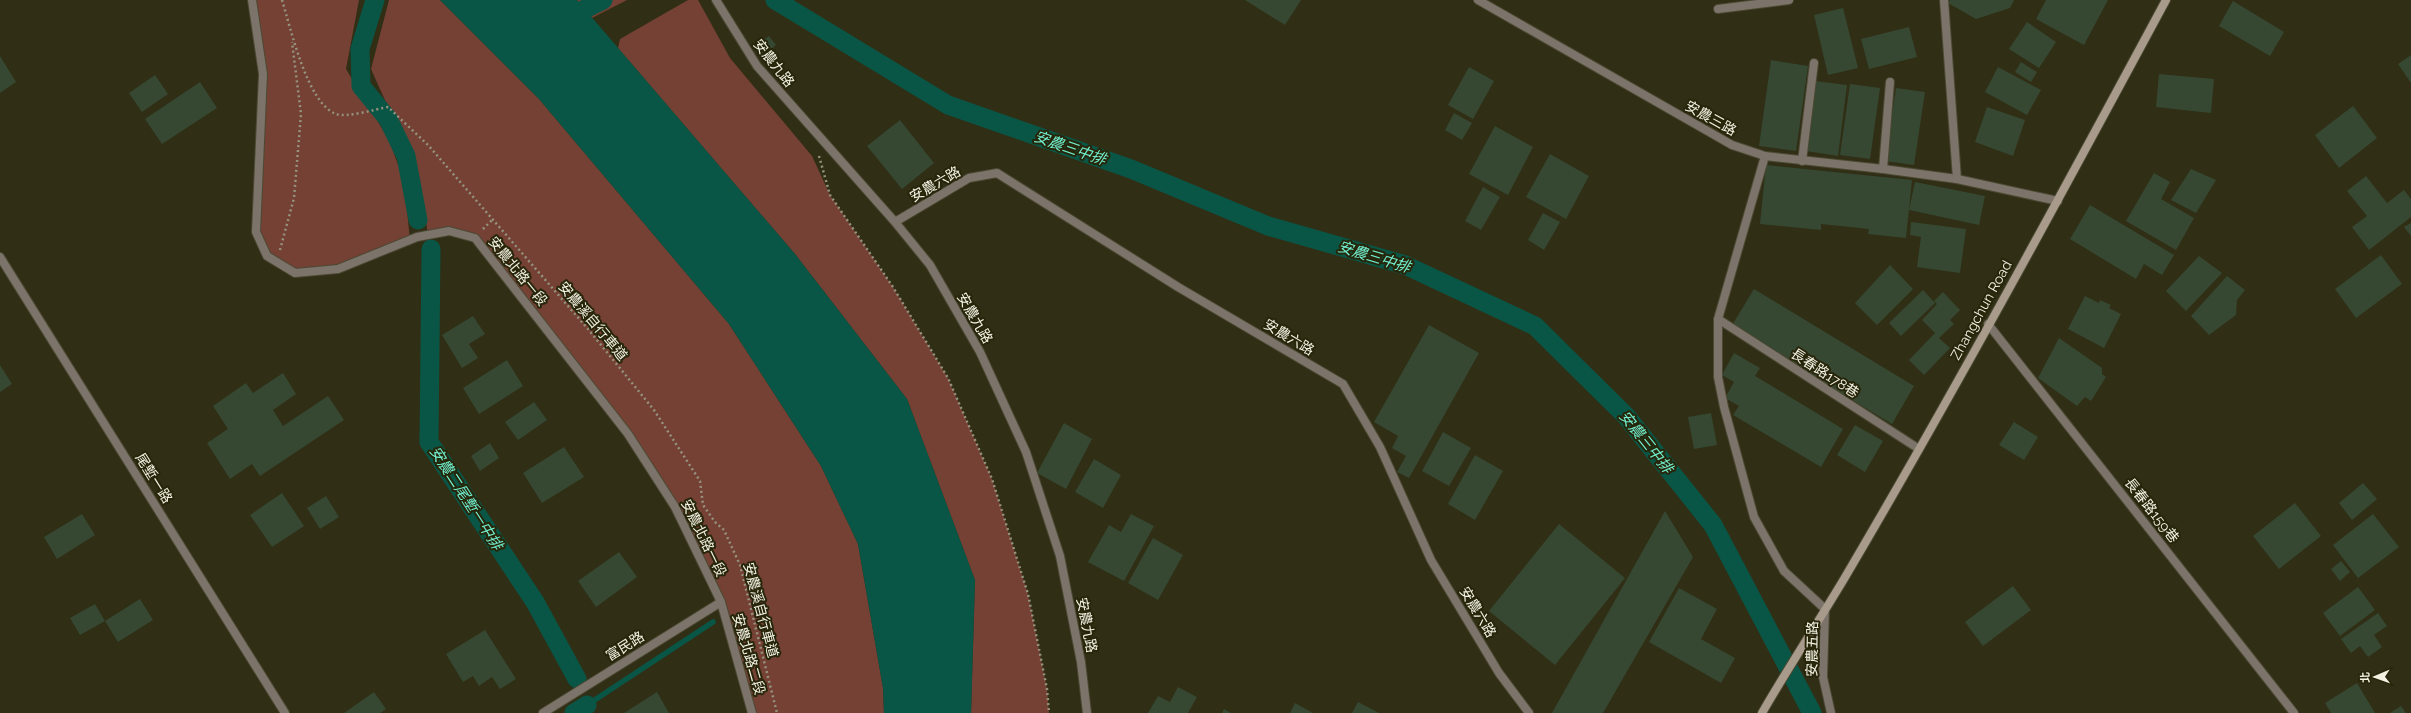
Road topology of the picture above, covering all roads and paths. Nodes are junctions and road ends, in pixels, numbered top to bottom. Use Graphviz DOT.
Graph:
graph roads {
  1 [pos="252,0"];
  2 [pos="282,0"];
  3 [pos="716,0"];
  4 [pos="1478,0"];
  5 [pos="1789,0"];
  6 [pos="1944,0"];
  7 [pos="2166,0"];
  8 [pos="1775,1"];
  9 [pos="1718,9"];
  10 [pos="292,37"];
  11 [pos="1814,63"];
  12 [pos="1890,82"];
  13 [pos="818,150"];
  14 [pos="1765,156"];
  15 [pos="1802,161"];
  16 [pos="1883,169"];
  17 [pos="1957,179"];
  18 [pos="2058,201"];
  19 [pos="895,222"];
  20 [pos="0,256"];
  21 [pos="277,262"];
  22 [pos="1718,319"];
  23 [pos="1988,324"];
  24 [pos="1919,449"];
  25 [pos="721,602"];
  26 [pos="1826,609"];
  27 [pos="285,713"];
  28 [pos="543,713"];
  29 [pos="752,713"];
  30 [pos="777,713"];
  31 [pos="1049,713"];
  32 [pos="1087,713"];
  33 [pos="1529,713"];
  34 [pos="1762,713"];
  35 [pos="1831,713"];
  36 [pos="2294,713"];
  1 -- 21 [label="street, 安農北路一段"];
  2 -- 10 [label="path, 安農溪自行車道"];
  3 -- 19 [label="street, 安農九路"];
  4 -- 14 [label="street, 安農三路"];
  5 -- 8 [label="street"];
  6 -- 17 [label="street"];
  7 -- 18 [label="street, Zhangchun Road"];
  8 -- 9 [label="street"];
  10 -- 21 [label="path, 安農溪自行車道"];
  10 -- 30 [label="path, 安農溪自行車道"];
  11 -- 15 [label="street"];
  12 -- 16 [label="street"];
  13 -- 31 [label="path"];
  14 -- 15 [label="street, 安農三路"];
  14 -- 22 [label="street"];
  15 -- 16 [label="street, 安農三路"];
  16 -- 17 [label="street, 安農三路"];
  17 -- 18 [label="street, 安農三路"];
  18 -- 23 [label="street, Zhangchun Road"];
  19 -- 32 [label="street, 安農九路"];
  19 -- 33 [label="street, 安農六路"];
  20 -- 27 [label="street, 尾塹一路"];
  21 -- 25 [label="street, 安農北路一段"];
  22 -- 24 [label="street, 長春路178巷"];
  22 -- 26 [label="street"];
  23 -- 24 [label="street, Zhangchun Road"];
  23 -- 36 [label="street, 長春路159巷"];
  24 -- 26 [label="street, Zhangchun Road"];
  25 -- 28 [label="street, 富民路"];
  25 -- 29 [label="street, 安農北路二段"];
  26 -- 34 [label="street, Zhangchun Road"];
  26 -- 35 [label="street, 安農五路"];
}
